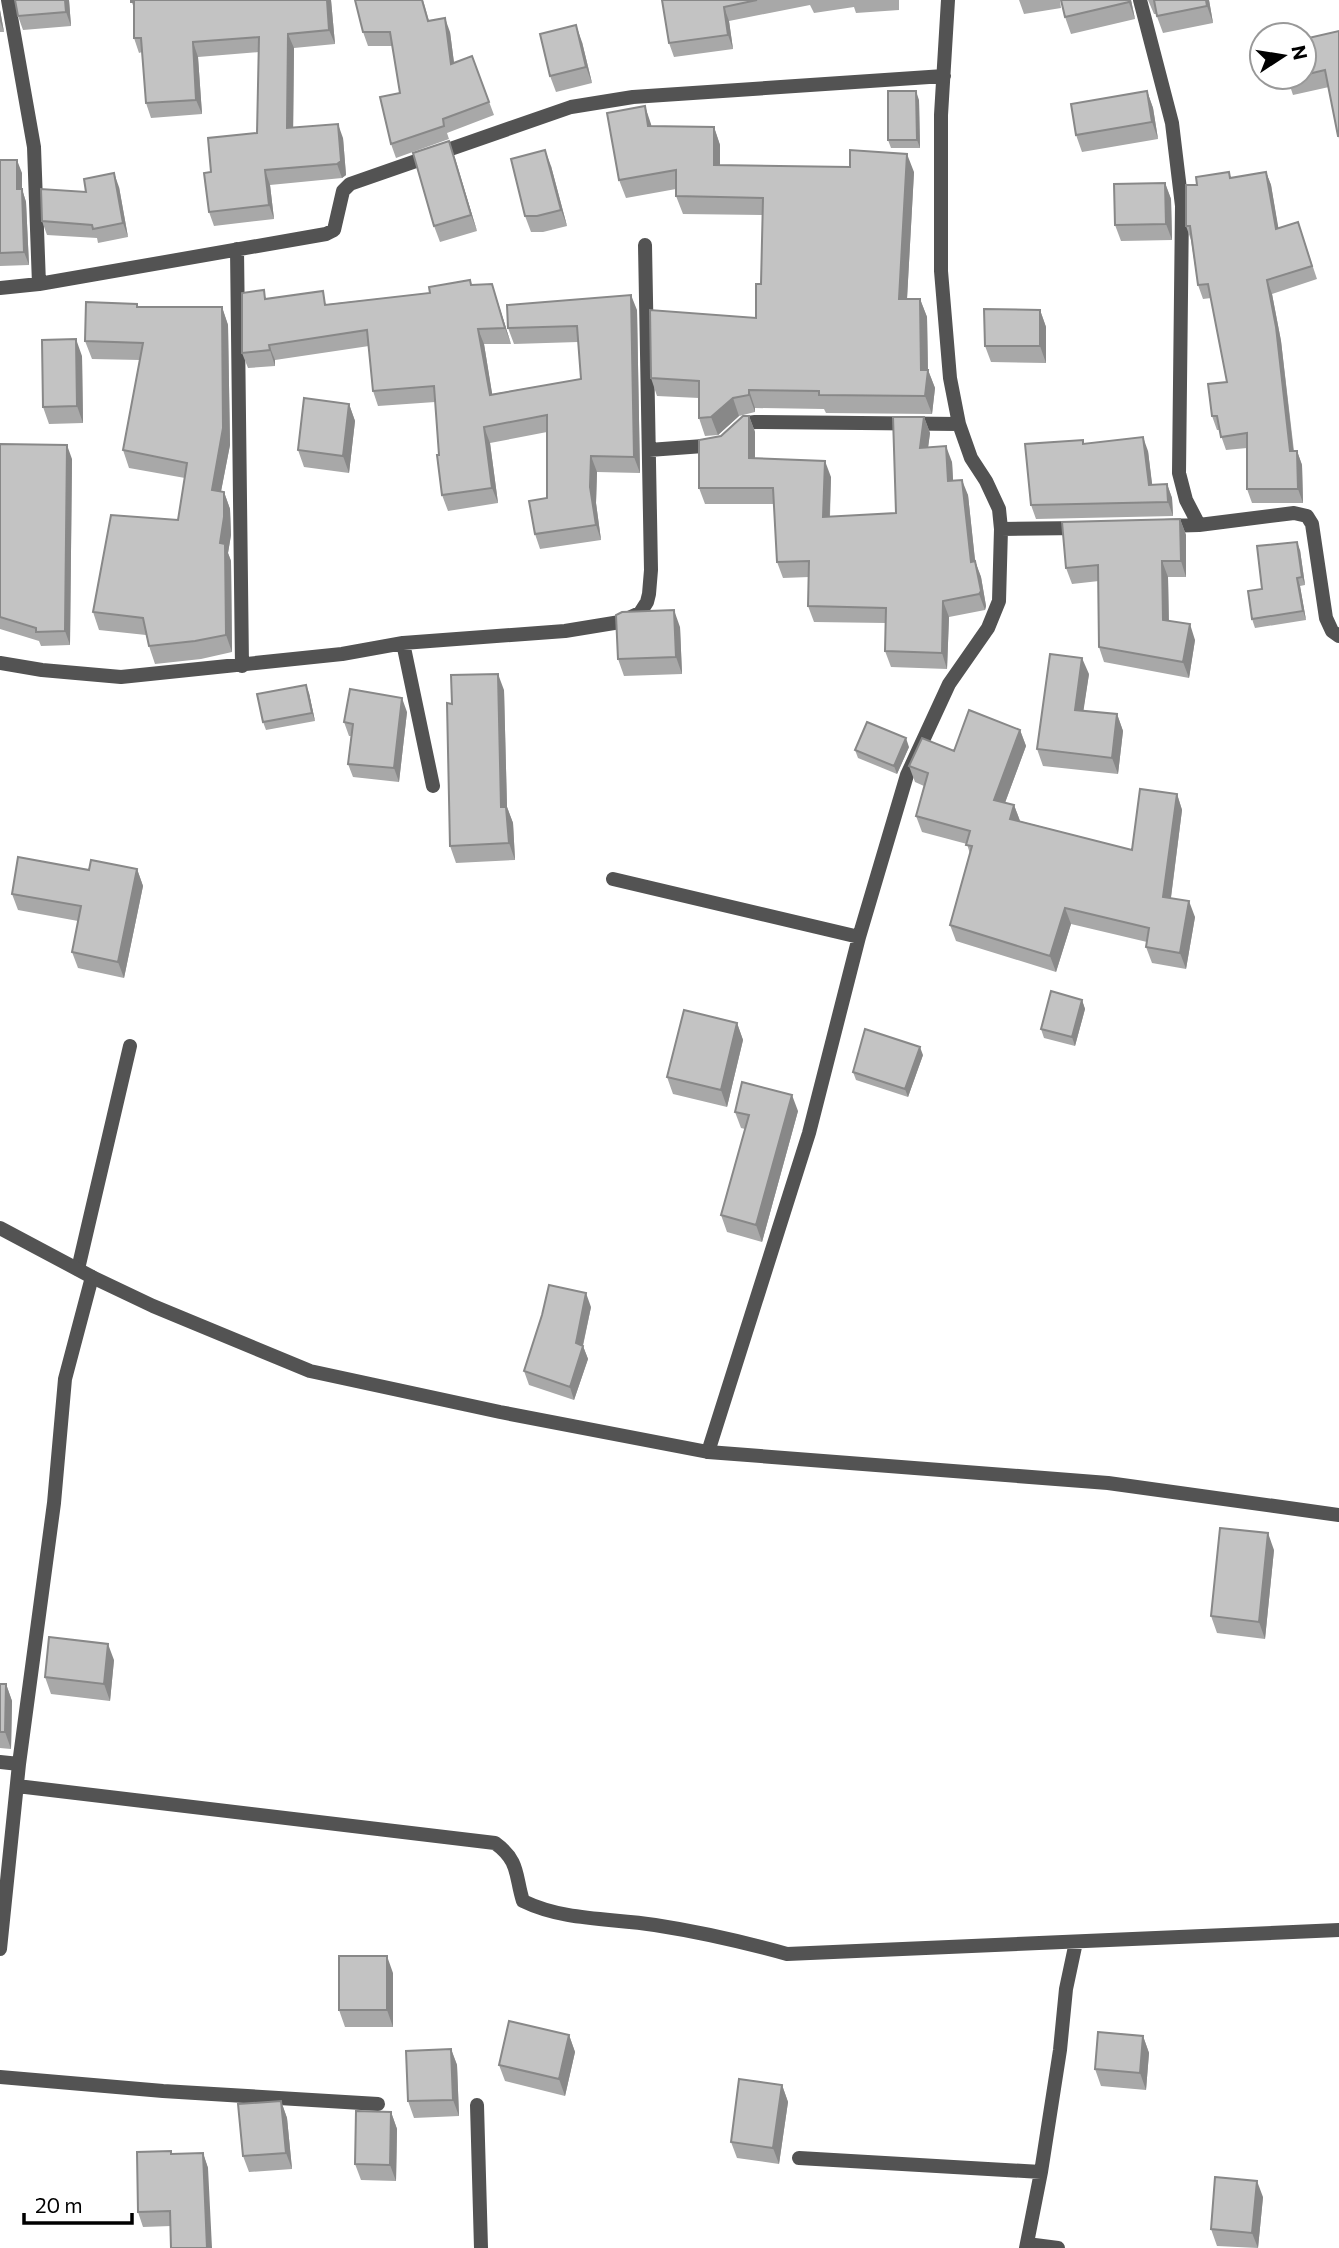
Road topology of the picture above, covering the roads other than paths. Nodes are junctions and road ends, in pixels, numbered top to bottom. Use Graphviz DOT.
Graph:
graph roads {
  1 [pos="8,0"];
  2 [pos="948,0"];
  3 [pos="1140,0"];
  4 [pos="944,76"];
  5 [pos="645,244"];
  6 [pos="237,249"];
  7 [pos="39,284"];
  8 [pos="0,288"];
  9 [pos="959,424"];
  10 [pos="649,450"];
  11 [pos="1199,525"];
  12 [pos="1146,526"];
  13 [pos="1093,527"];
  14 [pos="1001,530"];
  15 [pos="1339,636"];
  16 [pos="403,643"];
  17 [pos="0,663"];
  18 [pos="242,666"];
  19 [pos="433,786"];
  20 [pos="613,879"];
  21 [pos="859,937"];
  22 [pos="130,1046"];
  23 [pos="0,1228"];
  24 [pos="78,1269"];
  25 [pos="92,1277"];
  26 [pos="708,1452"];
  27 [pos="1339,1515"];
  28 [pos="0,1762"];
  29 [pos="19,1764"];
  30 [pos="17,1786"];
  31 [pos="1339,1930"];
  32 [pos="1076,1942"];
  33 [pos="0,1949"];
  34 [pos="0,2077"];
  35 [pos="379,2104"];
  36 [pos="477,2105"];
  37 [pos="799,2158"];
  38 [pos="1041,2172"];
  39 [pos="1027,2246"];
  40 [pos="481,2248"];
  41 [pos="1058,2248"];
  1 -- 7 [label="street"];
  2 -- 4 [label="street"];
  3 -- 11 [label="street"];
  4 -- 6 [label="street"];
  4 -- 9 [label="street"];
  5 -- 10 [label="street"];
  6 -- 7 [label="street"];
  6 -- 18 [label="street"];
  7 -- 8 [label="street"];
  9 -- 10 [label="street"];
  9 -- 14 [label="street"];
  10 -- 16 [label="street"];
  11 -- 12 [label="street"];
  11 -- 15 [label="street"];
  13 -- 14 [label="street"];
  14 -- 21 [label="street"];
  16 -- 18 [label="street"];
  16 -- 19 [label="street"];
  17 -- 18 [label="street"];
  20 -- 21 [label="street"];
  21 -- 26 [label="street"];
  22 -- 24 [label="street"];
  23 -- 24 [label="street"];
  24 -- 25 [label="street"];
  25 -- 26 [label="street"];
  25 -- 29 [label="street"];
  26 -- 27 [label="street"];
  28 -- 29 [label="street"];
  29 -- 30 [label="street"];
  30 -- 32 [label="street"];
  30 -- 33 [label="street"];
  31 -- 32 [label="street"];
  32 -- 38 [label="street"];
  34 -- 35 [label="street"];
  36 -- 40 [label="street"];
  37 -- 38 [label="street"];
  38 -- 39 [label="street"];
  39 -- 41 [label="street"];
}
